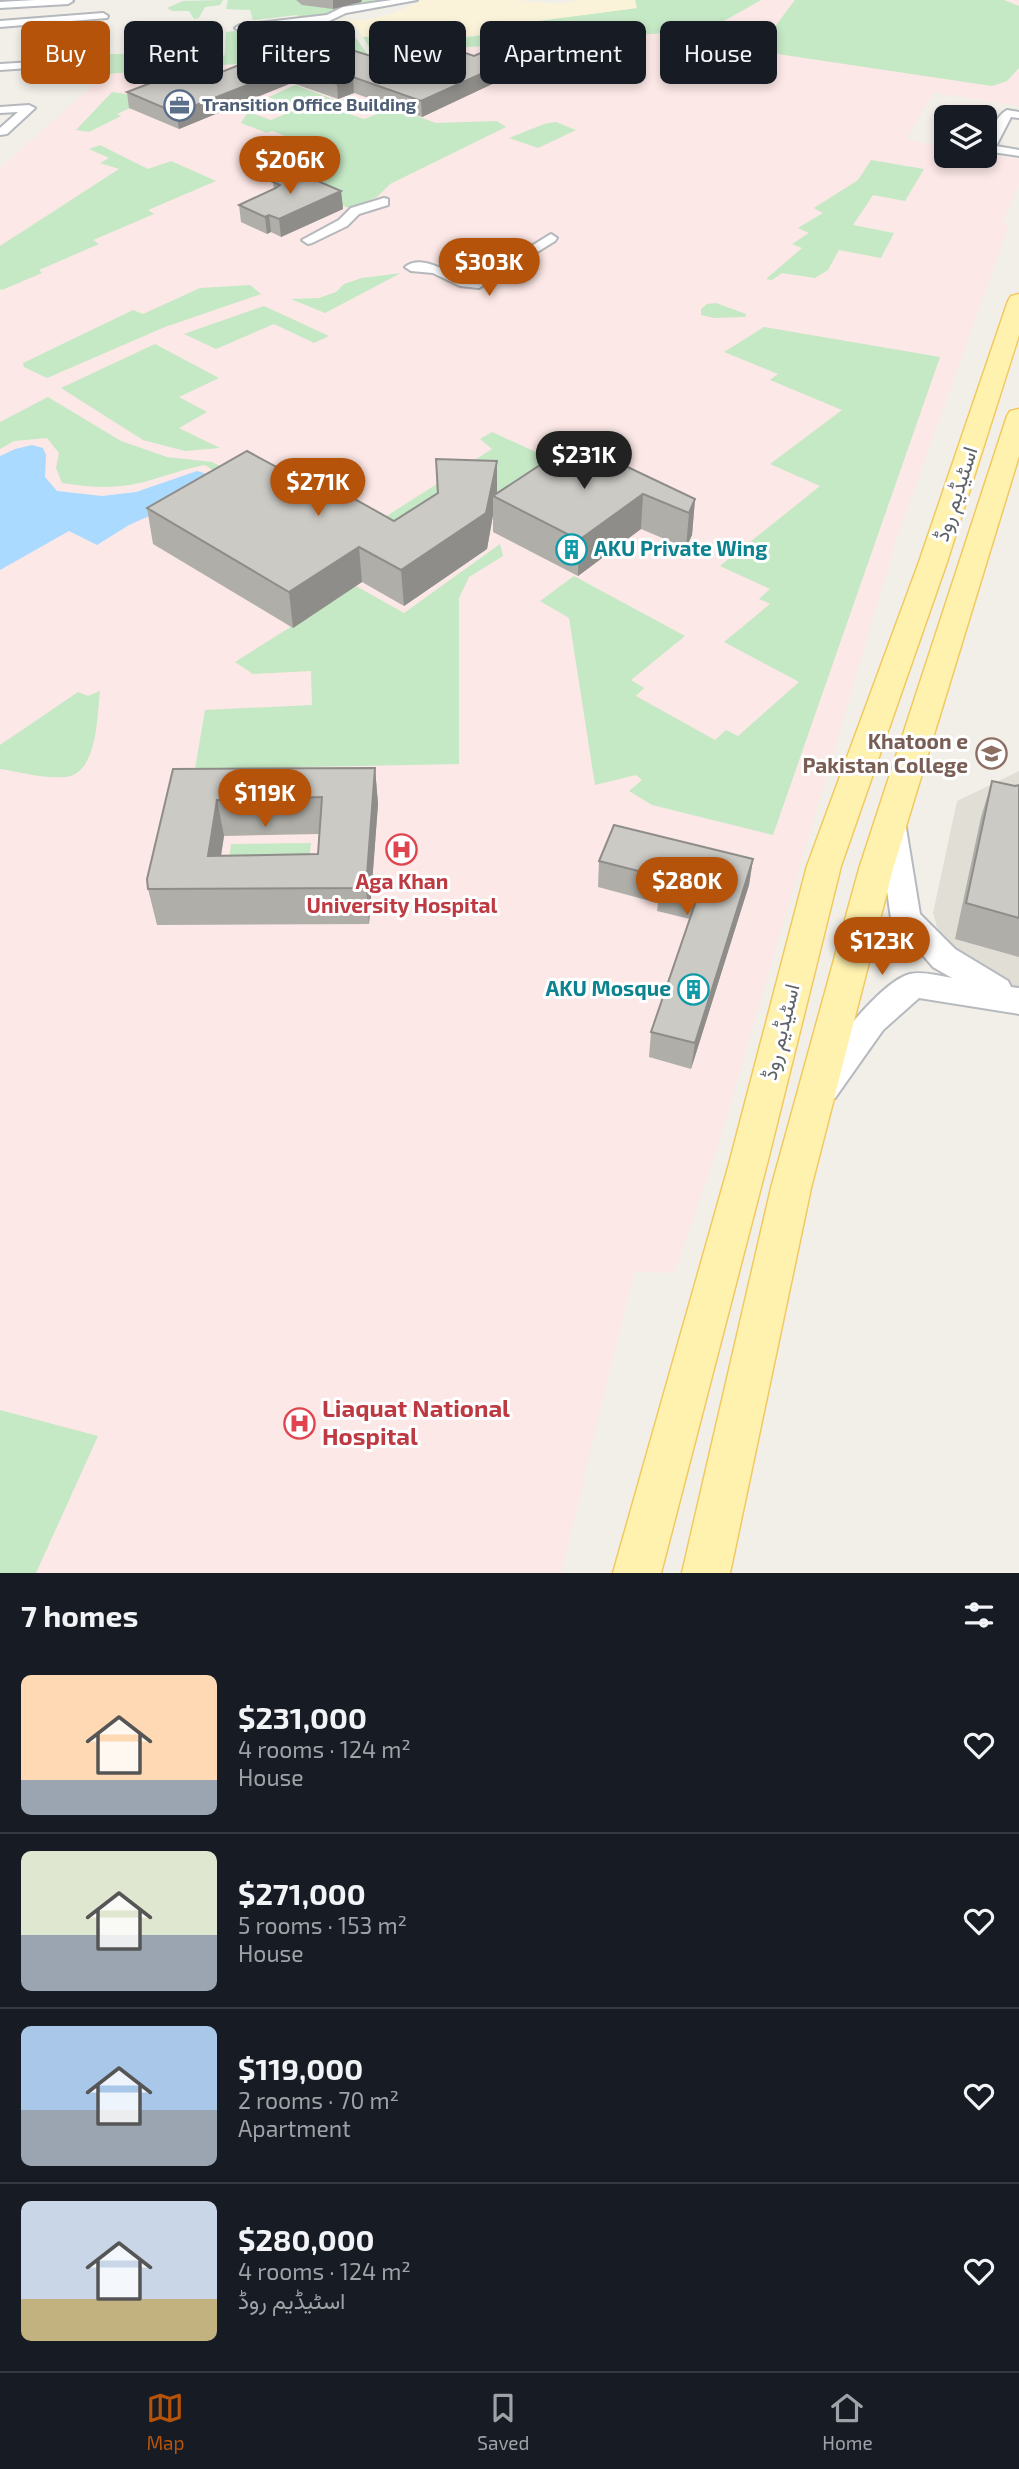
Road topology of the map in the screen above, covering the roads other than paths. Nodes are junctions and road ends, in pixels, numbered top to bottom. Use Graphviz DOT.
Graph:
graph roads {
  1 [pos="68,0"];
  2 [pos="412,0"];
  3 [pos="0,5"];
  4 [pos="103,16"];
  5 [pos="73,19"];
  6 [pos="302,21"];
  7 [pos="0,24"];
  8 [pos="21,66"];
  9 [pos="0,67"];
  10 [pos="0,110"];
  11 [pos="1019,115"];
  12 [pos="0,131"];
  13 [pos="1019,153"];
  14 [pos="384,202"];
  15 [pos="551,238"];
  16 [pos="308,240"];
  17 [pos="411,267"];
  18 [pos="1019,301"];
  19 [pos="1019,416"];
  20 [pos="933,562"];
  21 [pos="970,572"];
  22 [pos="891,821"];
  23 [pos="1014,999"];
  24 [pos="815,1098"];
  25 [pos="637,1573"];
  26 [pos="706,1573"];
  1 -- 3 [label="street"];
  1 -- 5 [label="street"];
  2 -- 6 [label="street"];
  4 -- 5 [label="street"];
  5 -- 7 [label="street"];
  8 -- 9 [label="street"];
  10 -- 12 [label="street"];
  11 -- 13 [label="street"];
  14 -- 16 [label="street"];
  15 -- 17 [label="street"];
  18 -- 20 [label="main road, اسٹیڈیم روڈ"];
  19 -- 21 [label="main road, اسٹیڈیم روڈ"];
  20 -- 21 [label="main road"];
  20 -- 25 [label="main road, اسٹیڈیم روڈ"];
  21 -- 22 [label="main road, اسٹیڈیم روڈ"];
  22 -- 23 [label="street"];
  22 -- 24 [label="main road, اسٹیڈیم روڈ"];
  23 -- 24 [label="street"];
  24 -- 26 [label="main road, اسٹیڈیم روڈ"];
}
